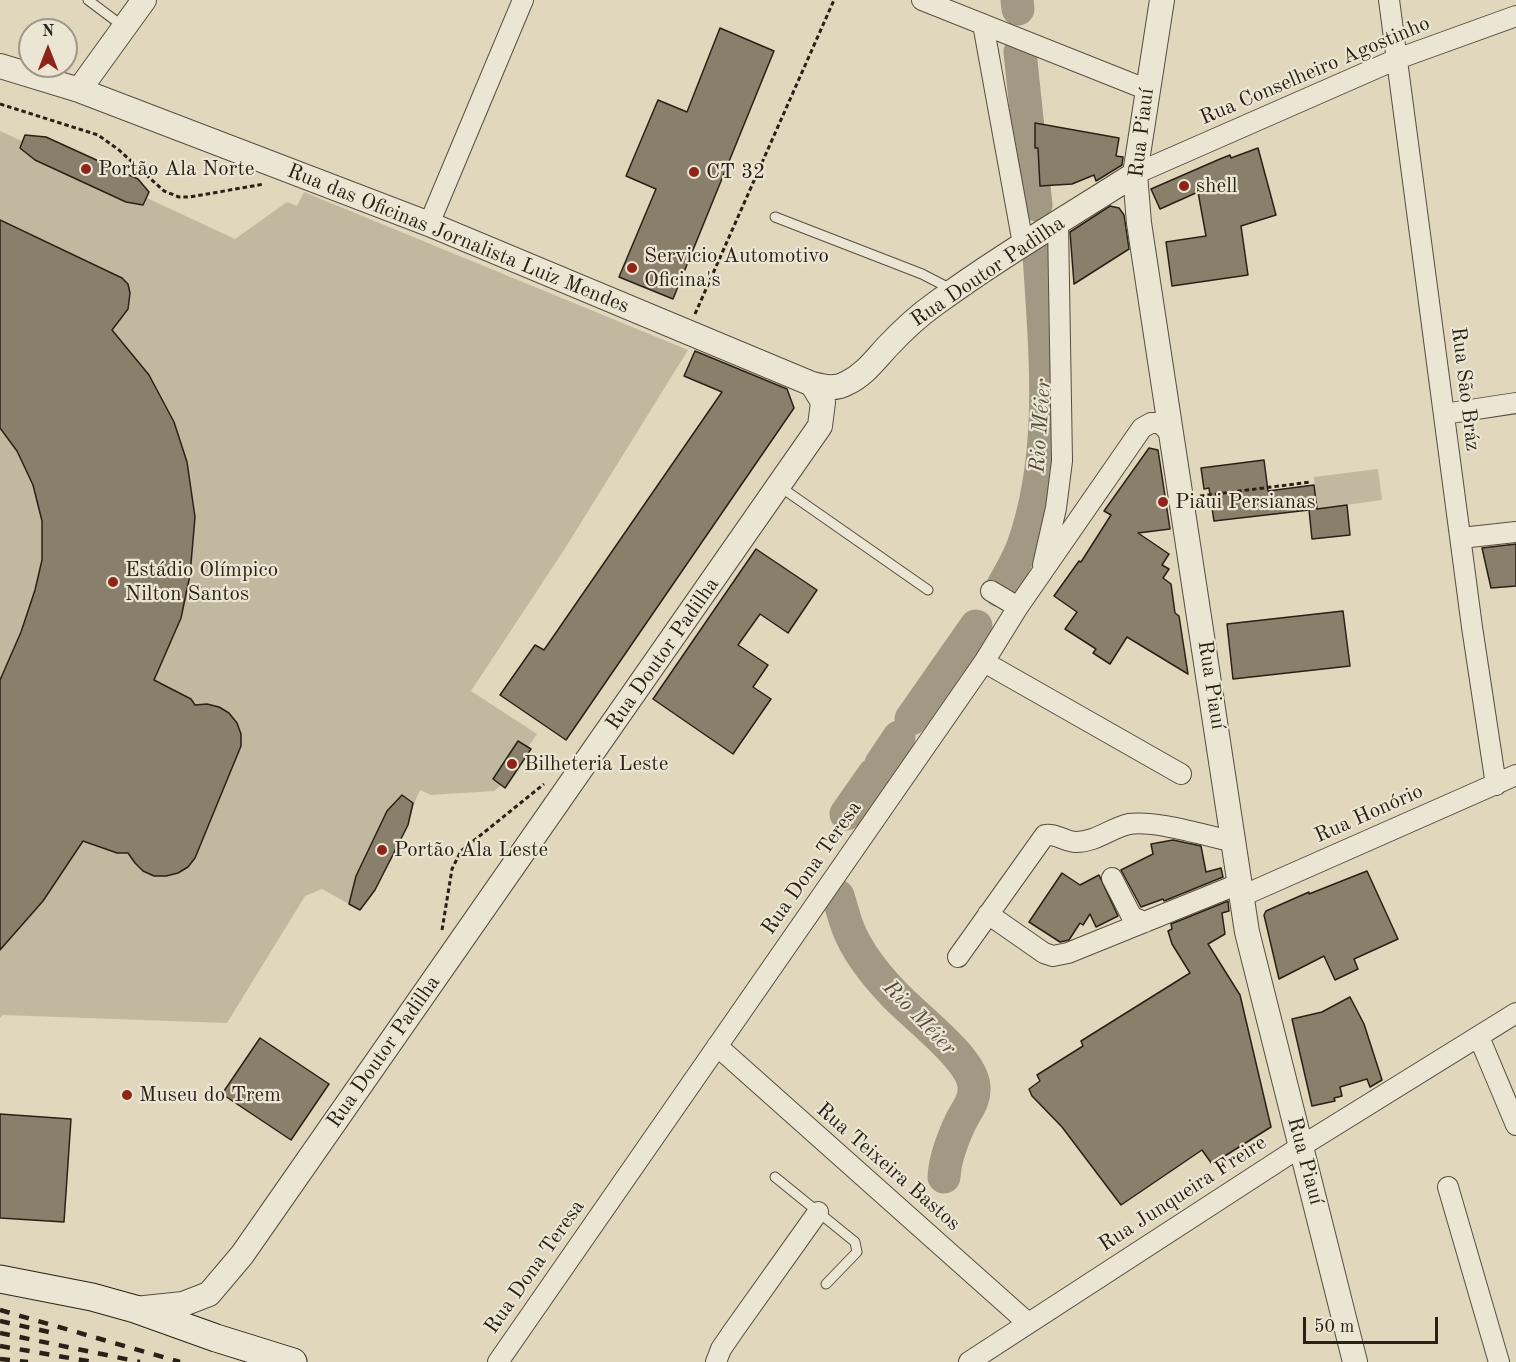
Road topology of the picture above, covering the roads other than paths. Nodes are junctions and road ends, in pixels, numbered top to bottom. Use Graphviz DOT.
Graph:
graph roads {
  1 [pos="88,0"];
  2 [pos="144,0"];
  3 [pos="523,0"];
  4 [pos="922,0"];
  5 [pos="1162,0"];
  6 [pos="1389,0"];
  7 [pos="1516,16"];
  8 [pos="983,24"];
  9 [pos="124,27"];
  10 [pos="1397,59"];
  11 [pos="0,66"];
  12 [pos="79,90"];
  13 [pos="1148,90"];
  14 [pos="1135,174"];
  15 [pos="775,218"];
  16 [pos="429,224"];
  17 [pos="1058,224"];
  18 [pos="1023,244"];
  19 [pos="954,291"];
  20 [pos="812,384"];
  21 [pos="1516,403"];
  22 [pos="1444,414"];
  23 [pos="1171,434"];
  24 [pos="779,486"];
  25 [pos="1516,532"];
  26 [pos="1461,538"];
  27 [pos="1041,574"];
  28 [pos="927,590"];
  29 [pos="984,662"];
  30 [pos="1181,774"];
  31 [pos="1516,775"];
  32 [pos="1496,785"];
  33 [pos="1235,842"];
  34 [pos="1113,878"];
  35 [pos="1241,890"];
  36 [pos="988,914"];
  37 [pos="1145,922"];
  38 [pos="958,957"];
  39 [pos="1516,1013"];
  40 [pos="1479,1037"];
  41 [pos="717,1046"];
  42 [pos="1516,1125"];
  43 [pos="1300,1147"];
  44 [pos="775,1177"];
  45 [pos="1448,1187"];
  46 [pos="818,1212"];
  47 [pos="0,1278"];
  48 [pos="826,1284"];
  49 [pos="135,1309"];
  50 [pos="1028,1323"];
  51 [pos="292,1362"];
  52 [pos="498,1362"];
  53 [pos="716,1362"];
  54 [pos="969,1362"];
  55 [pos="1355,1362"];
  56 [pos="1499,1362"];
  1 -- 9 [label="lane"];
  2 -- 9 [label="street"];
  3 -- 16 [label="street"];
  4 -- 8 [label="street"];
  5 -- 13 [label="street, Rua Piauí"];
  6 -- 10 [label="street, Rua São Bráz"];
  7 -- 10 [label="street, Rua Conselheiro Agostinho"];
  8 -- 13 [label="street"];
  8 -- 18 [label="street"];
  9 -- 12 [label="street"];
  10 -- 14 [label="street, Rua Conselheiro Agostinho"];
  10 -- 22 [label="street, Rua São Bráz"];
  11 -- 12 [label="street, Rua das Oficinas Jornalista Luiz Mendes"];
  12 -- 16 [label="street, Rua das Oficinas Jornalista Luiz Mendes"];
  13 -- 14 [label="street, Rua Piauí"];
  14 -- 17 [label="street, Rua Doutor Padilha"];
  14 -- 23 [label="street, Rua Piauí"];
  15 -- 19 [label="lane"];
  16 -- 20 [label="street, Rua das Oficinas Jornalista Luiz Mendes"];
  17 -- 18 [label="street, Rua Doutor Padilha"];
  17 -- 27 [label="street"];
  18 -- 19 [label="street, Rua Doutor Padilha"];
  19 -- 20 [label="street, Rua Doutor Padilha"];
  20 -- 24 [label="street, Rua Doutor Padilha"];
  21 -- 22 [label="street"];
  22 -- 26 [label="street, Rua São Bráz"];
  23 -- 27 [label="street, Rua Dona Teresa"];
  23 -- 33 [label="street, Rua Piauí"];
  24 -- 28 [label="lane"];
  24 -- 49 [label="street, Rua Doutor Padilha"];
  25 -- 26 [label="street"];
  26 -- 32 [label="street, Rua São Bráz"];
  27 -- 29 [label="street, Rua Dona Teresa"];
  29 -- 30 [label="street"];
  29 -- 41 [label="street, Rua Dona Teresa"];
  31 -- 32 [label="street, Rua Honório"];
  32 -- 35 [label="street, Rua Honório"];
  33 -- 35 [label="street, Rua Piauí"];
  33 -- 36 [label="street"];
  34 -- 37 [label="street"];
  35 -- 37 [label="street, Rua Honório"];
  35 -- 43 [label="street, Rua Piauí"];
  36 -- 37 [label="street, Rua Honório"];
  36 -- 38 [label="street"];
  39 -- 40 [label="street, Rua Junqueira Freire"];
  40 -- 42 [label="street"];
  40 -- 43 [label="street, Rua Junqueira Freire"];
  41 -- 50 [label="street, Rua Teixeira Bastos"];
  41 -- 52 [label="street, Rua Dona Teresa"];
  43 -- 50 [label="street, Rua Junqueira Freire"];
  43 -- 55 [label="street, Rua Piauí"];
  44 -- 46 [label="lane"];
  45 -- 56 [label="street"];
  46 -- 48 [label="lane"];
  46 -- 53 [label="street"];
  47 -- 49 [label="main road"];
  49 -- 51 [label="main road"];
  50 -- 54 [label="street, Rua Junqueira Freire"];
}
